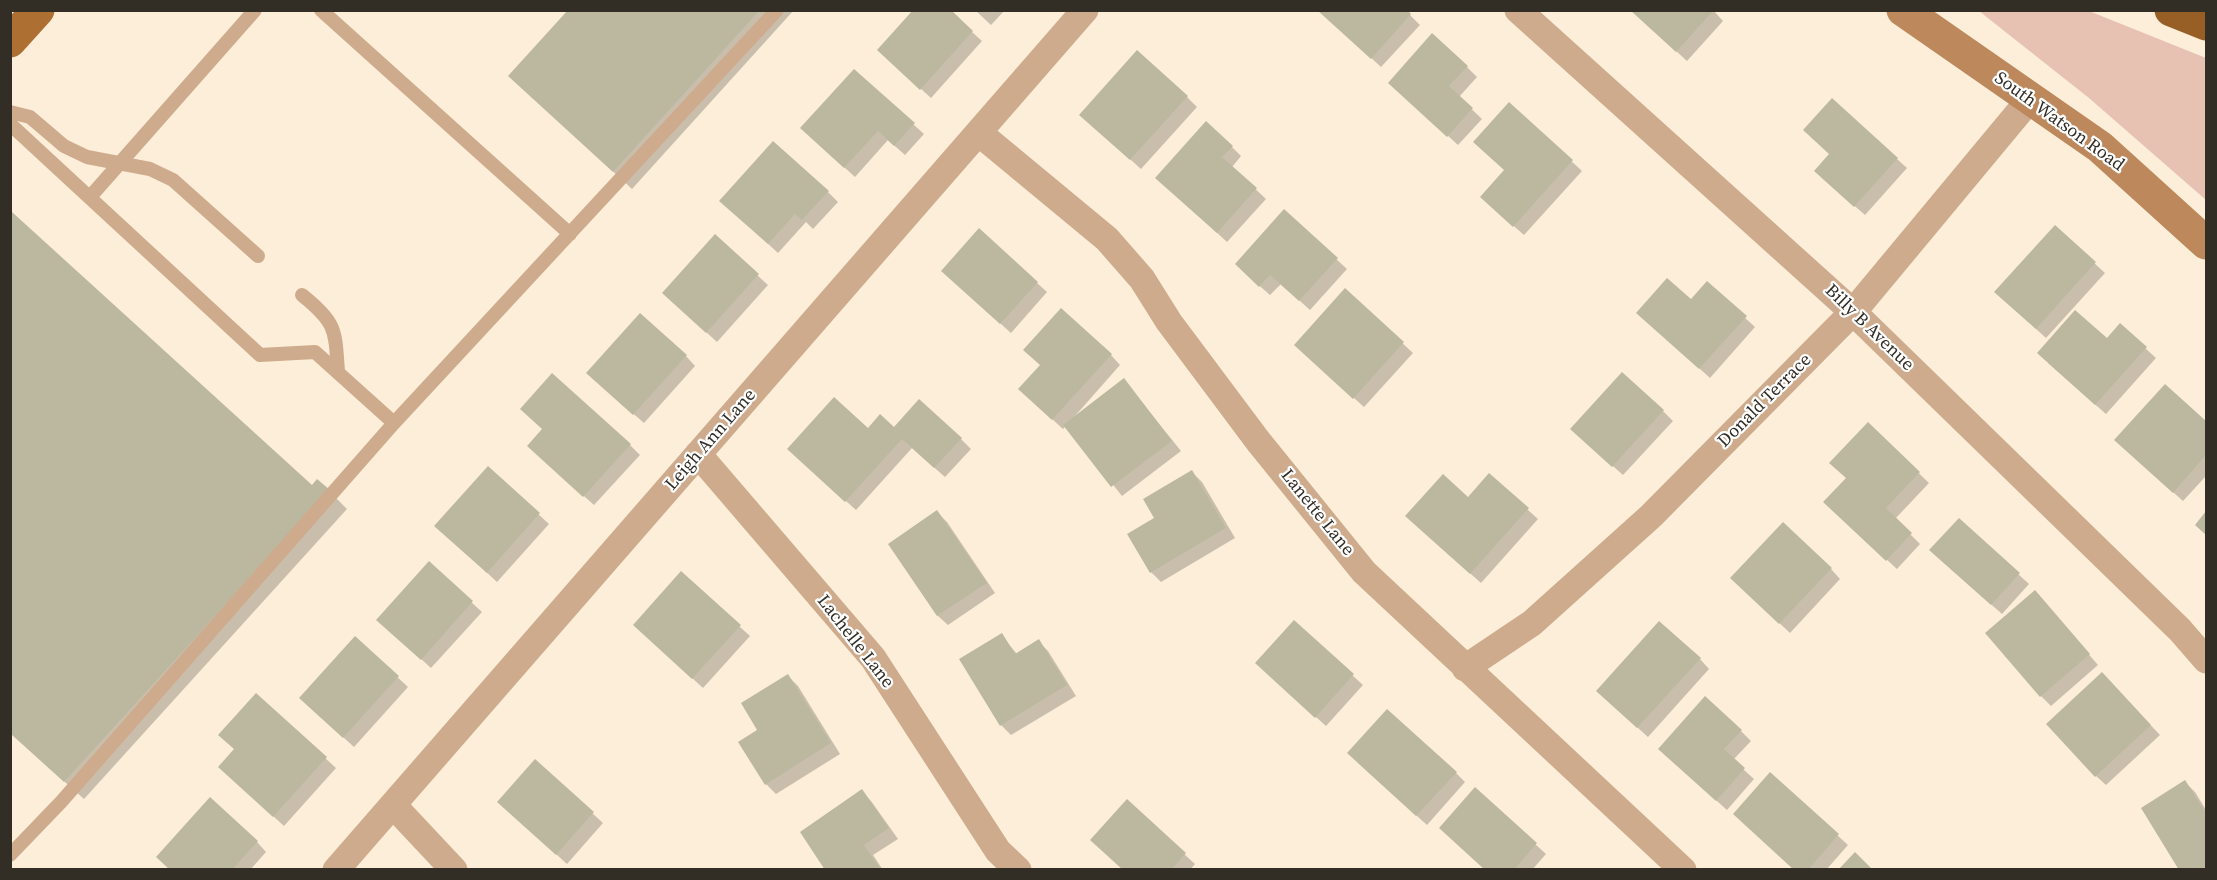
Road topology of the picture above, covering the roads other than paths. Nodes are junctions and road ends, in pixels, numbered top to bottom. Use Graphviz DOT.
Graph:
graph roads {
  1 [pos="38,10"];
  2 [pos="255,10"];
  3 [pos="321,10"];
  4 [pos="777,10"];
  5 [pos="1085,10"];
  6 [pos="1518,10"];
  7 [pos="1903,10"];
  8 [pos="2171,10"];
  9 [pos="2206,24"];
  10 [pos="10,41"];
  11 [pos="2030,99"];
  12 [pos="10,112"];
  13 [pos="10,124"];
  14 [pos="979,133"];
  15 [pos="122,162"];
  16 [pos="90,197"];
  17 [pos="570,234"];
  18 [pos="2206,243"];
  19 [pos="258,256"];
  20 [pos="303,295"];
  21 [pos="1853,312"];
  22 [pos="338,372"];
  23 [pos="394,423"];
  24 [pos="698,454"];
  25 [pos="2206,660"];
  26 [pos="1465,668"];
  27 [pos="393,804"];
  28 [pos="10,855"];
  29 [pos="336,870"];
  30 [pos="454,870"];
  31 [pos="1018,870"];
  32 [pos="1683,870"];
  1 -- 10 [label="main road"];
  2 -- 15 [label="lane"];
  3 -- 17 [label="lane"];
  4 -- 17 [label="lane"];
  5 -- 14 [label="street, Leigh Ann Lane"];
  6 -- 21 [label="street, Billy B Avenue"];
  7 -- 11 [label="main road, South Watson Road"];
  8 -- 9 [label="highway"];
  11 -- 18 [label="main road, South Watson Road"];
  11 -- 21 [label="street, Donald Terrace"];
  12 -- 15 [label="lane"];
  13 -- 16 [label="lane"];
  14 -- 24 [label="street, Leigh Ann Lane"];
  14 -- 26 [label="street, Lanette Lane"];
  15 -- 16 [label="lane"];
  15 -- 19 [label="lane"];
  16 -- 22 [label="lane"];
  17 -- 23 [label="lane"];
  20 -- 22 [label="lane"];
  21 -- 25 [label="street, Billy B Avenue"];
  21 -- 26 [label="street, Donald Terrace"];
  22 -- 23 [label="lane"];
  23 -- 28 [label="lane"];
  24 -- 27 [label="street, Leigh Ann Lane"];
  24 -- 31 [label="street, Lachelle Lane"];
  26 -- 32 [label="street, Lanette Lane"];
  27 -- 29 [label="street, Leigh Ann Lane"];
  27 -- 30 [label="street"];
}
